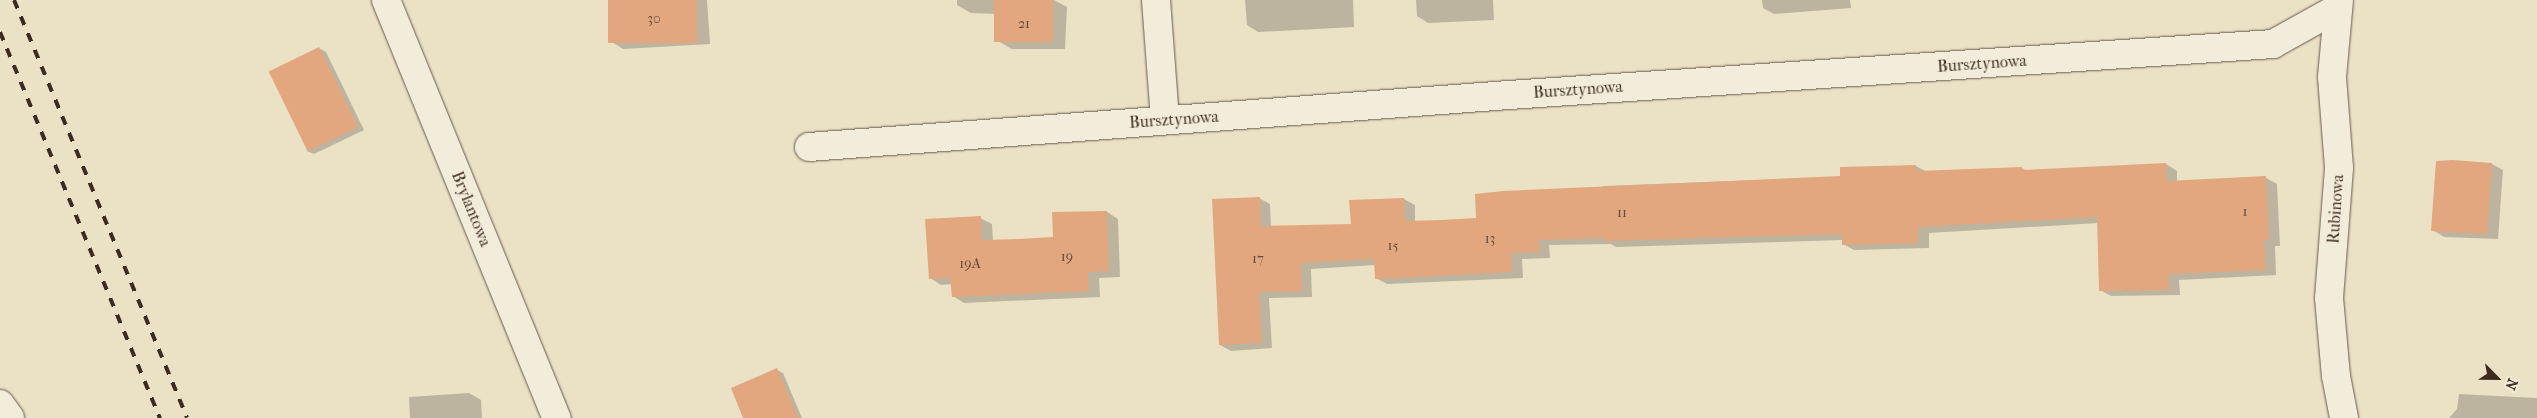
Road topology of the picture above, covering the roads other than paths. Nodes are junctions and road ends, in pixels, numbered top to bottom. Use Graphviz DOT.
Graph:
graph roads {
  1 [pos="386,0"];
  2 [pos="1156,0"];
  3 [pos="2338,4"];
  4 [pos="1165,120"];
  5 [pos="809,147"];
  6 [pos="0,404"];
  7 [pos="10,418"];
  8 [pos="557,418"];
  9 [pos="2344,418"];
  1 -- 8 [label="street, Brylantowa"];
  2 -- 4 [label="street"];
  3 -- 4 [label="street, Bursztynowa"];
  3 -- 9 [label="street, Rubinowa"];
  4 -- 5 [label="street, Bursztynowa"];
  6 -- 7 [label="street"];
}
